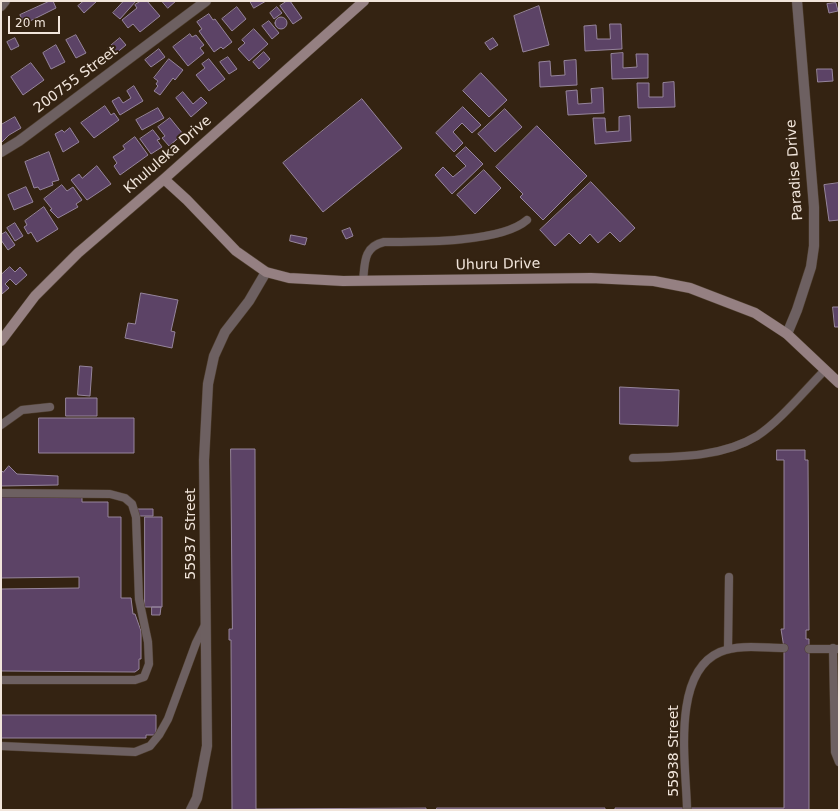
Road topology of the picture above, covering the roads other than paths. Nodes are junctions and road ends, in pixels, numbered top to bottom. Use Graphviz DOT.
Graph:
graph roads {
  1 [pos="6,1"];
  2 [pos="206,1"];
  3 [pos="364,1"];
  4 [pos="797,1"];
  5 [pos="1,6"];
  6 [pos="1,152"];
  7 [pos="164,179"];
  8 [pos="527,220"];
  9 [pos="266,272"];
  10 [pos="362,281"];
  11 [pos="787,334"];
  12 [pos="1,341"];
  13 [pos="825,370"];
  14 [pos="839,383"];
  15 [pos="50,407"];
  16 [pos="1,425"];
  17 [pos="633,458"];
  18 [pos="1,493"];
  19 [pos="729,577"];
  20 [pos="206,624"];
  21 [pos="784,648"];
  22 [pos="836,648"];
  23 [pos="728,649"];
  24 [pos="809,649"];
  25 [pos="1,680"];
  26 [pos="1,746"];
  27 [pos="839,762"];
  28 [pos="687,808"];
  29 [pos="191,810"];
  1 -- 5 [label="street"];
  2 -- 6 [label="street, 200755 Street"];
  3 -- 7 [label="street, Khululeka Drive"];
  4 -- 11 [label="street, Paradise Drive"];
  7 -- 9 [label="street, Uhuru Drive"];
  7 -- 12 [label="street, Khululeka Drive"];
  8 -- 10 [label="lane"];
  9 -- 10 [label="street, Uhuru Drive"];
  9 -- 20 [label="street, 55937 Street"];
  10 -- 11 [label="street, Uhuru Drive"];
  11 -- 13 [label="street, Uhuru Drive"];
  13 -- 14 [label="street, Uhuru Drive"];
  13 -- 17 [label="lane"];
  15 -- 16 [label="lane"];
  18 -- 25 [label="lane"];
  19 -- 23 [label="lane"];
  20 -- 26 [label="lane"];
  20 -- 29 [label="street, 55937 Street"];
  21 -- 23 [label="lane, 55938 Street"];
  22 -- 24 [label="lane"];
  22 -- 27 [label="lane"];
  23 -- 28 [label="lane, 55938 Street"];
}
